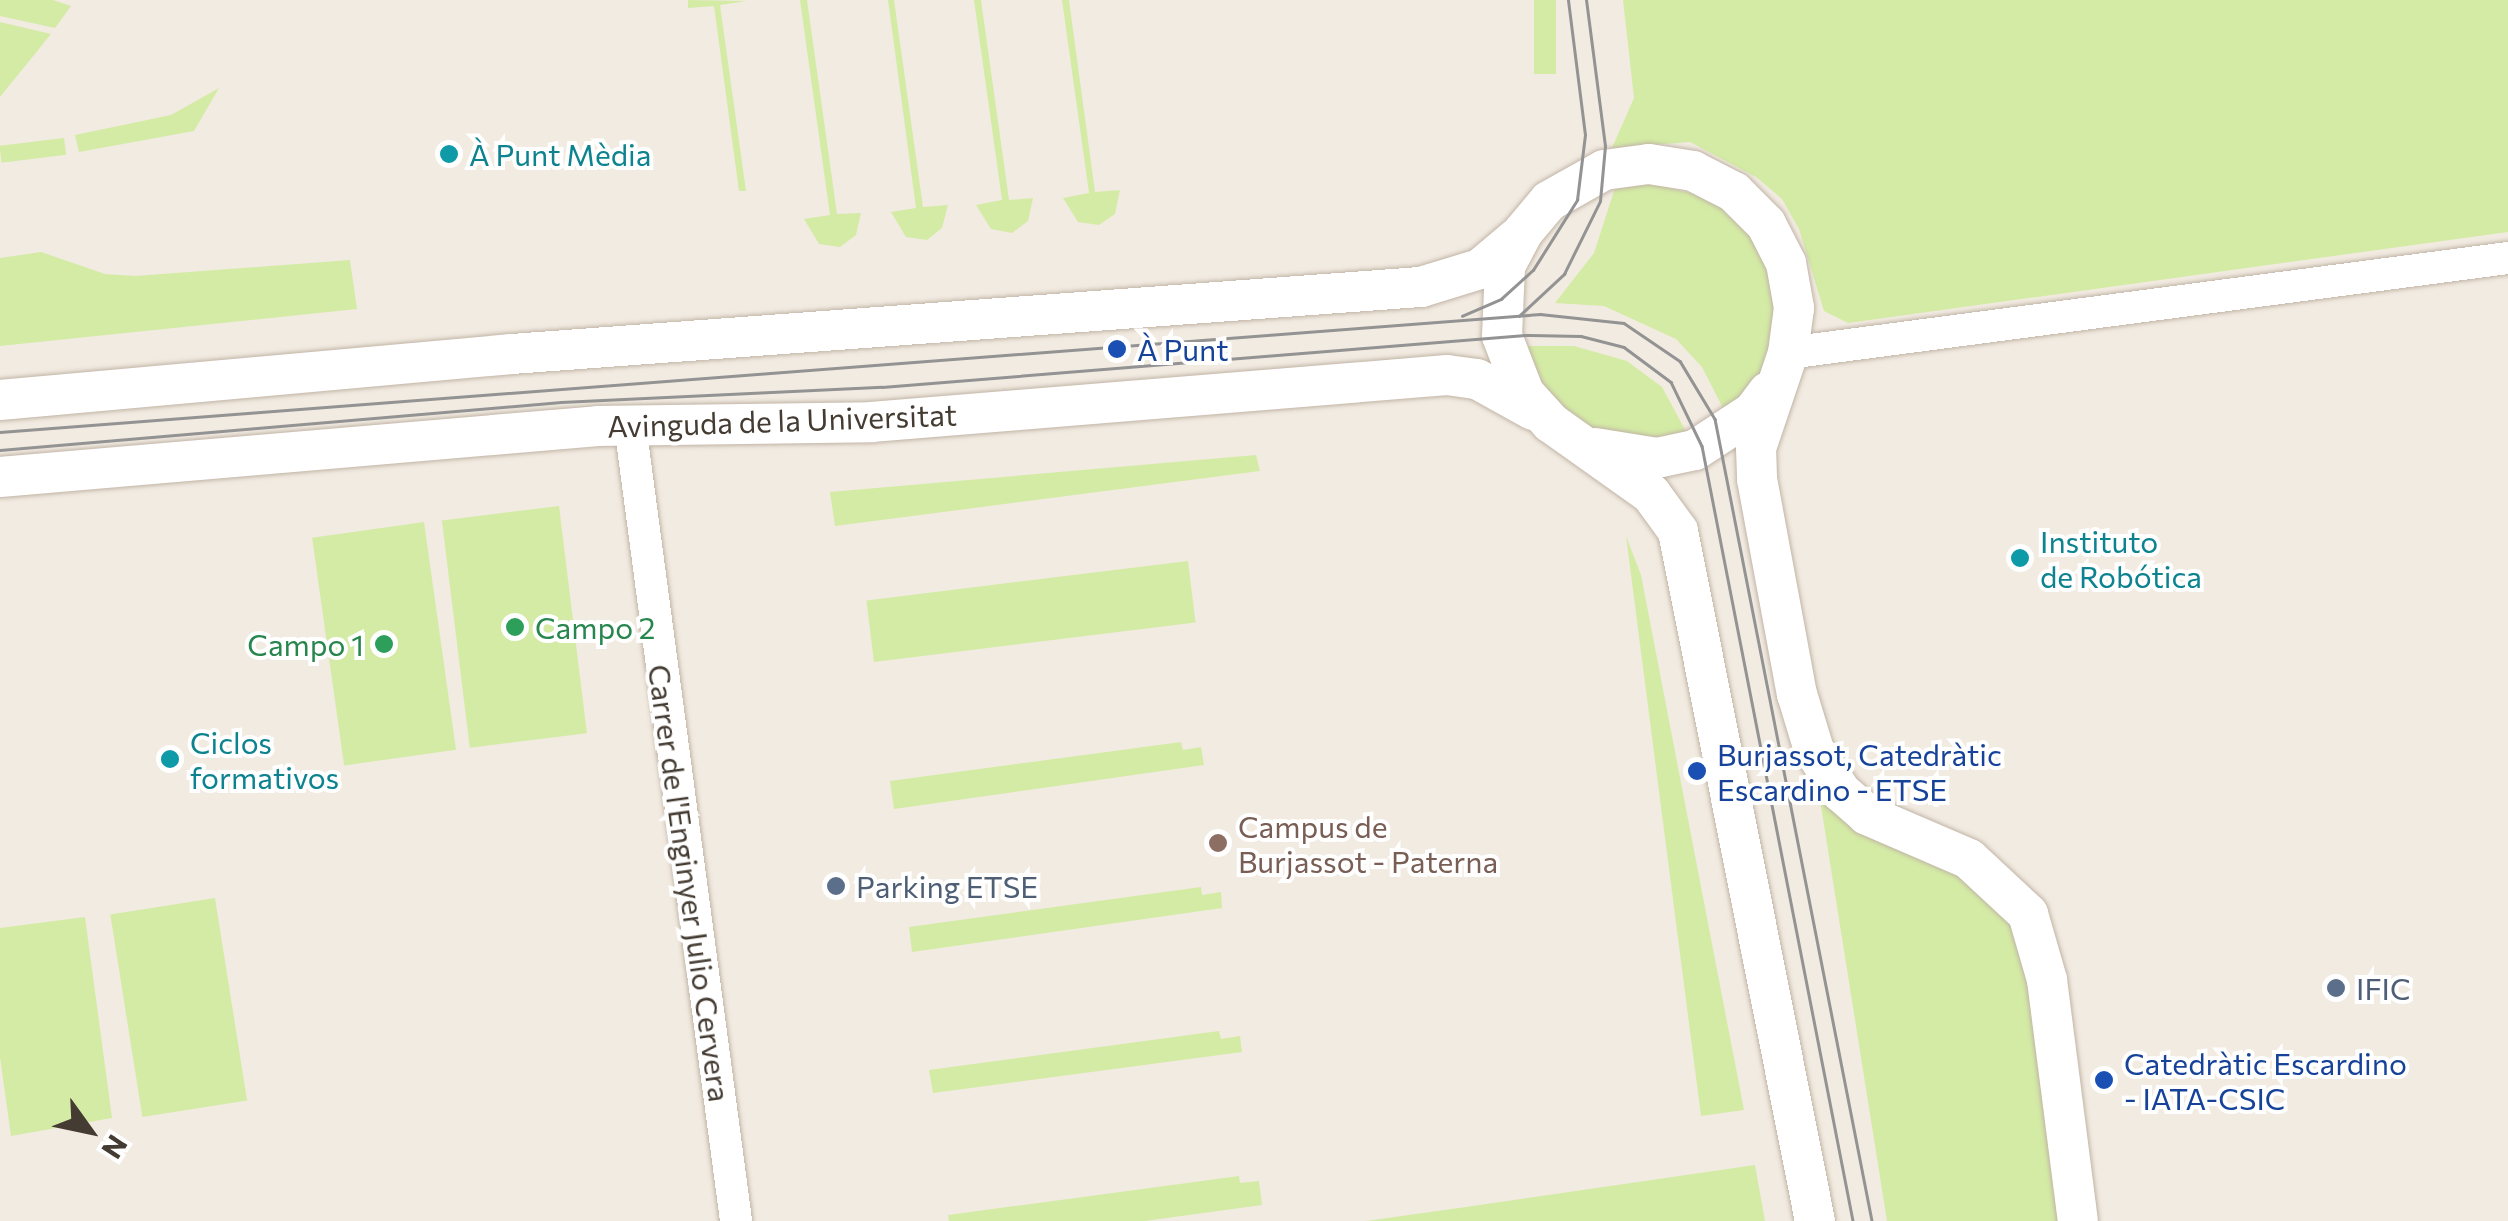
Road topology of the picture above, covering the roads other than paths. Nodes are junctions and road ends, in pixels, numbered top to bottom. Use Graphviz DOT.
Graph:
graph roads {
  1 [pos="1523,232"];
  2 [pos="2508,258"];
  3 [pos="1782,366"];
  4 [pos="0,400"];
  5 [pos="630,426"];
  6 [pos="1567,433"];
  7 [pos="0,477"];
  8 [pos="736,1221"];
  9 [pos="1815,1221"];
  10 [pos="2078,1221"];
  1 -- 3 [label="street"];
  1 -- 4 [label="street"];
  1 -- 6 [label="street"];
  2 -- 3 [label="street"];
  3 -- 6 [label="street"];
  3 -- 10 [label="street"];
  5 -- 6 [label="street, Avinguda de la Universitat"];
  5 -- 7 [label="street, Avinguda de la Universitat"];
  5 -- 8 [label="street, Carrer de l'Enginyer Julio Cervera"];
  6 -- 9 [label="street"];
}
